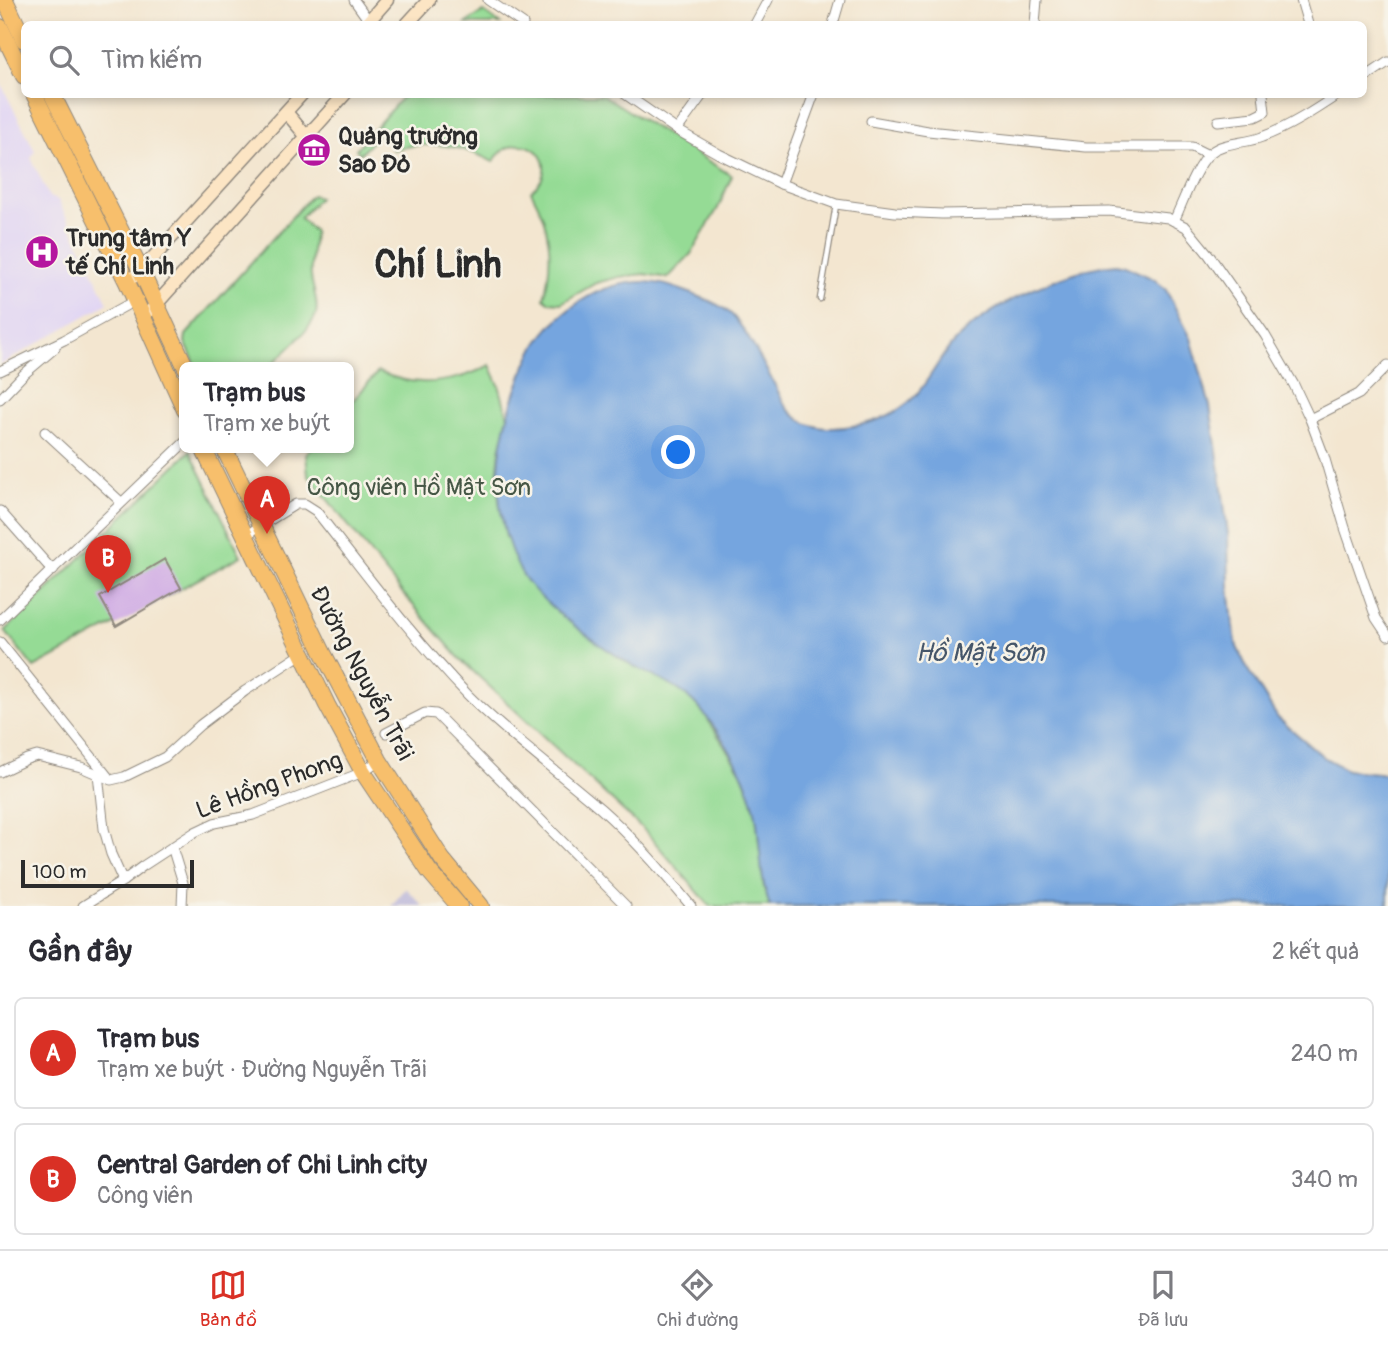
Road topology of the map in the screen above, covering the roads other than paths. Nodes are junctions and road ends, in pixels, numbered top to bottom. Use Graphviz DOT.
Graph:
graph roads {
  1 [pos="5,0"];
  2 [pos="354,0"];
  3 [pos="387,0"];
  4 [pos="429,0"];
  5 [pos="488,0"];
  6 [pos="768,0"];
  7 [pos="840,0"];
  8 [pos="1037,0"];
  9 [pos="1301,0"];
  10 [pos="366,21"];
  11 [pos="369,21"];
  12 [pos="410,21"];
  13 [pos="519,21"];
  14 [pos="757,21"];
  15 [pos="834,21"];
  16 [pos="1035,21"];
  17 [pos="1307,21"];
  18 [pos="0,27"];
  19 [pos="11,43"];
  20 [pos="1388,62"];
  21 [pos="21,68"];
  22 [pos="1367,75"];
  23 [pos="36,98"];
  24 [pos="54,98"];
  25 [pos="298,98"];
  26 [pos="341,98"];
  27 [pos="631,98"];
  28 [pos="700,98"];
  29 [pos="813,98"];
  30 [pos="1263,98"];
  31 [pos="1333,98"];
  32 [pos="286,112"];
  33 [pos="871,121"];
  34 [pos="1218,121"];
  35 [pos="677,130"];
  36 [pos="307,137"];
  37 [pos="1208,155"];
  38 [pos="781,184"];
  39 [pos="836,204"];
  40 [pos="1174,221"];
  41 [pos="141,271"];
  42 [pos="127,282"];
  43 [pos="820,299"];
  44 [pos="136,300"];
  45 [pos="156,306"];
  46 [pos="143,317"];
  47 [pos="64,340"];
  48 [pos="183,362"];
  49 [pos="1388,365"];
  50 [pos="0,371"];
  51 [pos="179,397"];
  52 [pos="0,399"];
  53 [pos="1310,419"];
  54 [pos="45,432"];
  55 [pos="179,448"];
  56 [pos="205,453"];
  57 [pos="226,453"];
  58 [pos="121,502"];
  59 [pos="0,511"];
  60 [pos="261,525"];
  61 [pos="246,535"];
  62 [pos="53,570"];
  63 [pos="0,620"];
  64 [pos="1388,636"];
  65 [pos="0,642"];
  66 [pos="303,653"];
  67 [pos="386,733"];
  68 [pos="379,761"];
  69 [pos="0,772"];
  70 [pos="363,772"];
  71 [pos="98,774"];
  72 [pos="111,780"];
  73 [pos="172,847"];
  74 [pos="123,881"];
  75 [pos="92,903"];
  76 [pos="83,906"];
  77 [pos="182,906"];
  78 [pos="459,906"];
  79 [pos="481,906"];
  80 [pos="626,906"];
  81 [pos="691,906"];
  1 -- 19 [label="highway"];
  2 -- 10 [label="street"];
  3 -- 11 [label="street"];
  4 -- 12 [label="street"];
  5 -- 13 [label="street"];
  6 -- 14 [label="street"];
  7 -- 15 [label="street"];
  8 -- 16 [label="street"];
  9 -- 17 [label="street"];
  18 -- 19 [label="highway"];
  19 -- 21 [label="highway"];
  20 -- 22 [label="street"];
  23 -- 42 [label="highway"];
  24 -- 41 [label="highway"];
  25 -- 32 [label="street"];
  26 -- 36 [label="street"];
  27 -- 35 [label="street"];
  28 -- 35 [label="street"];
  29 -- 38 [label="street"];
  30 -- 34 [label="street"];
  31 -- 37 [label="street"];
  32 -- 36 [label="street"];
  32 -- 41 [label="street"];
  33 -- 37 [label="street"];
  35 -- 38 [label="street"];
  36 -- 45 [label="street"];
  37 -- 40 [label="street"];
  38 -- 39 [label="street"];
  39 -- 40 [label="street"];
  39 -- 43 [label="lane"];
  40 -- 53 [label="street"];
  41 -- 42 [label="street"];
  41 -- 45 [label="highway"];
  42 -- 44 [label="highway"];
  44 -- 46 [label="highway"];
  44 -- 47 [label="street"];
  45 -- 46 [label="street"];
  45 -- 48 [label="highway"];
  46 -- 51 [label="highway"];
  47 -- 50 [label="street"];
  47 -- 52 [label="street"];
  49 -- 53 [label="street"];
  53 -- 64 [label="street"];
  54 -- 58 [label="street"];
  55 -- 58 [label="street"];
  56 -- 61 [label="highway, Đường Nguyễn Trãi"];
  57 -- 60 [label="highway, Đường Nguyễn Trãi"];
  58 -- 62 [label="street"];
  59 -- 62 [label="street"];
  60 -- 61 [label="street"];
  60 -- 68 [label="highway, Đường Nguyễn Trãi"];
  60 -- 81 [label="street"];
  61 -- 66 [label="highway, Đường Nguyễn Trãi"];
  62 -- 63 [label="street"];
  65 -- 72 [label="street"];
  66 -- 70 [label="highway, Đường Nguyễn Trãi"];
  66 -- 72 [label="street"];
  67 -- 80 [label="street"];
  68 -- 70 [label="street, Lê Hồng Phong"];
  68 -- 79 [label="highway, Đường Nguyễn Trãi"];
  69 -- 71 [label="street"];
  70 -- 73 [label="street, Lê Hồng Phong"];
  70 -- 78 [label="highway, Đường Nguyễn Trãi"];
  71 -- 72 [label="street"];
  71 -- 74 [label="street"];
  73 -- 74 [label="street, Lê Hồng Phong"];
  73 -- 77 [label="street"];
  74 -- 75 [label="street, Lê Hồng Phong"];
  75 -- 76 [label="street, Lê Hồng Phong"];
}
